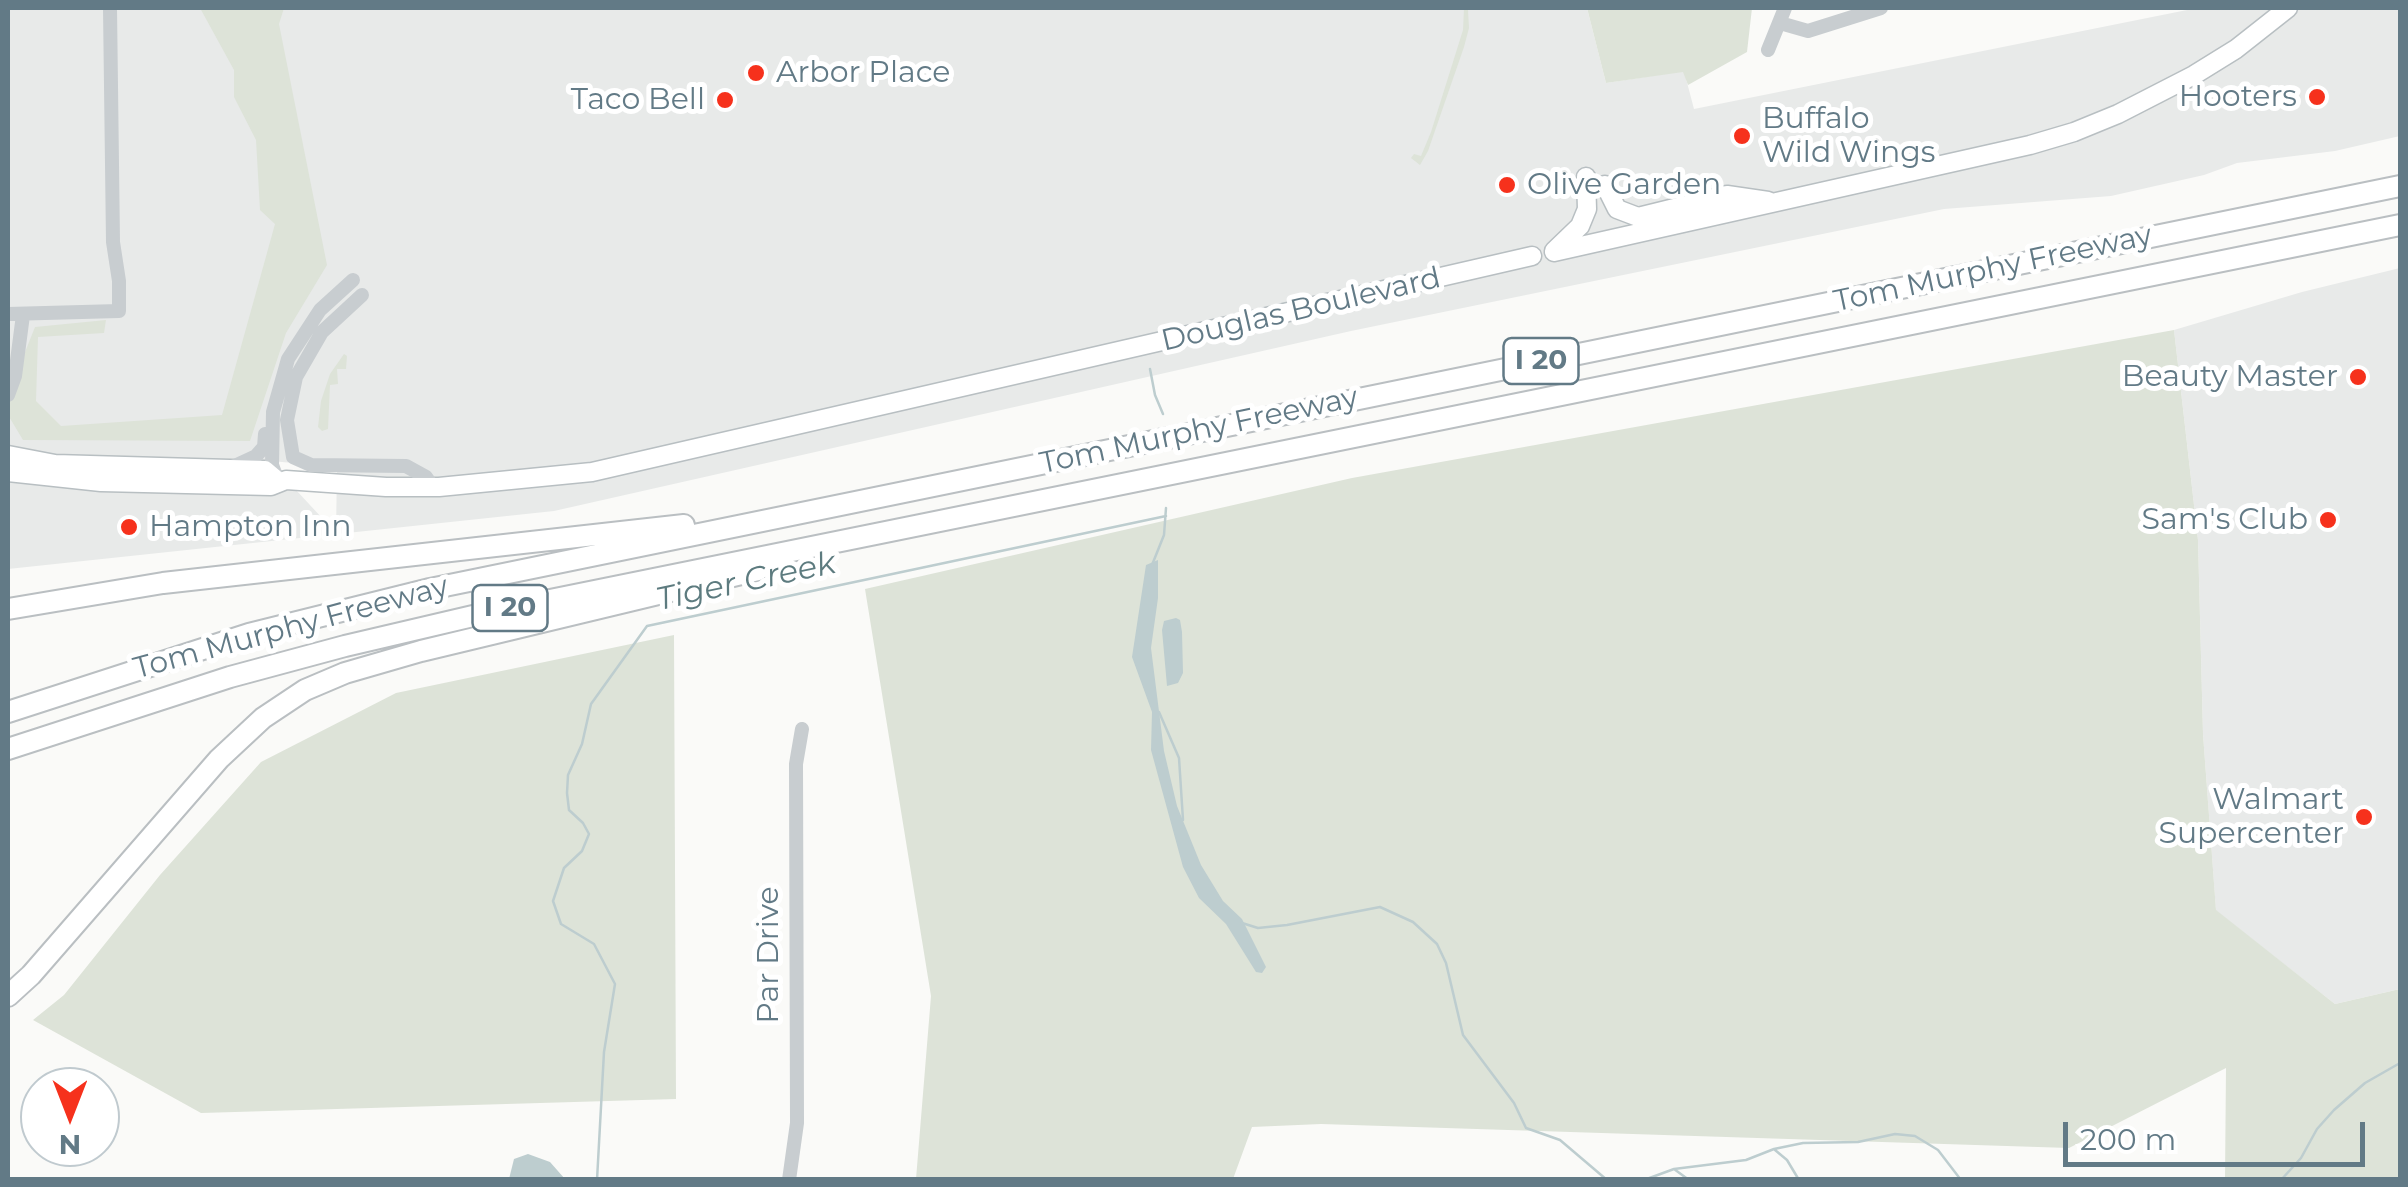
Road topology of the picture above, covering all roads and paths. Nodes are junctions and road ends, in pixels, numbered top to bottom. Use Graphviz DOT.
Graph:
graph roads {
  1 [pos="110,8"];
  2 [pos="1881,8"];
  3 [pos="2288,8"];
  4 [pos="1783,15"];
  5 [pos="1768,50"];
  6 [pos="1586,177"];
  7 [pos="2400,184"];
  8 [pos="1605,185"];
  9 [pos="1779,202"];
  10 [pos="2400,225"];
  11 [pos="1554,252"];
  12 [pos="1532,256"];
  13 [pos="354,280"];
  14 [pos="362,294"];
  15 [pos="15,315"];
  16 [pos="8,395"];
  17 [pos="273,412"];
  18 [pos="288,440"];
  19 [pos="8,454"];
  20 [pos="79,464"];
  21 [pos="226,469"];
  22 [pos="8,470"];
  23 [pos="278,481"];
  24 [pos="433,487"];
  25 [pos="1022,503"];
  26 [pos="800,513"];
  27 [pos="8,609"];
  28 [pos="8,712"];
  29 [pos="802,729"];
  30 [pos="8,749"];
  31 [pos="8,996"];
  32 [pos="789,1180"];
  1 -- 15 [label="street"];
  2 -- 4 [label="street"];
  3 -- 9 [label="main road, Douglas Boulevard"];
  4 -- 5 [label="street"];
  6 -- 11 [label="main road"];
  7 -- 26 [label="highway, Tom Murphy Freeway / I 20"];
  8 -- 9 [label="main road"];
  9 -- 11 [label="main road, Douglas Boulevard"];
  10 -- 25 [label="highway, Tom Murphy Freeway / I 20"];
  11 -- 12 [label="street, Douglas Boulevard"];
  12 -- 24 [label="main road, Douglas Boulevard"];
  13 -- 17 [label="street"];
  14 -- 18 [label="street"];
  15 -- 16 [label="street"];
  17 -- 21 [label="street"];
  17 -- 23 [label="street"];
  18 -- 23 [label="street"];
  18 -- 24 [label="street"];
  19 -- 20 [label="main road, Douglas Boulevard"];
  20 -- 21 [label="main road, Douglas Boulevard"];
  20 -- 22 [label="main road"];
  21 -- 23 [label="main road, Douglas Boulevard"];
  22 -- 23 [label="main road, Douglas Boulevard"];
  23 -- 24 [label="main road, Douglas Boulevard"];
  25 -- 30 [label="highway, Tom Murphy Freeway / I 20"];
  25 -- 31 [label="highway"];
  26 -- 27 [label="highway"];
  26 -- 28 [label="highway, Tom Murphy Freeway / I 20"];
  29 -- 32 [label="street, Par Drive"];
}
